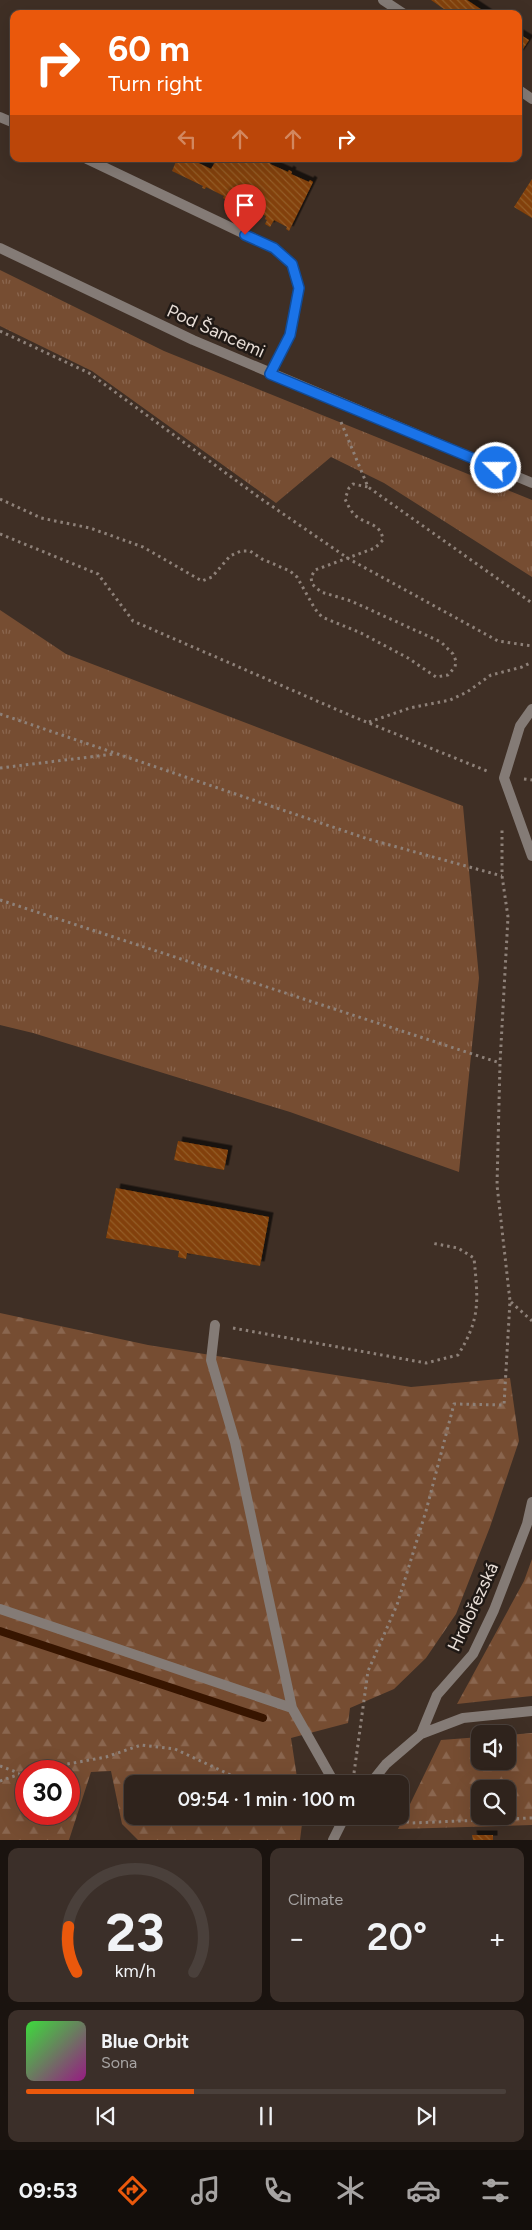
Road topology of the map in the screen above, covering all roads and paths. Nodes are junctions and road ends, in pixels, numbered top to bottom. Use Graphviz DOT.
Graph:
graph roads {
  1 [pos="383,0"];
  2 [pos="398,10"];
  3 [pos="93,162"];
  4 [pos="0,248"];
  5 [pos="0,331"];
  6 [pos="270,374"];
  7 [pos="332,400"];
  8 [pos="532,483"];
  9 [pos="368,486"];
  10 [pos="0,498"];
  11 [pos="0,534"];
  12 [pos="349,559"];
  13 [pos="532,603"];
  14 [pos="532,646"];
  15 [pos="532,662"];
  16 [pos="532,709"];
  17 [pos="0,714"];
  18 [pos="368,722"];
  19 [pos="117,753"];
  20 [pos="0,768"];
  21 [pos="504,778"];
  22 [pos="502,825"];
  23 [pos="532,856"];
  24 [pos="502,876"];
  25 [pos="0,900"];
  26 [pos="500,1063"];
  27 [pos="431,1243"];
  28 [pos="510,1301"];
  29 [pos="532,1321"];
  30 [pos="215,1325"];
  31 [pos="532,1502"];
  32 [pos="0,1609"];
  33 [pos="292,1708"];
  34 [pos="532,1710"];
  35 [pos="420,1734"];
  36 [pos="80,1762"];
  37 [pos="0,1766"];
  38 [pos="15,1772"];
  39 [pos="354,1774"];
  40 [pos="15,1775"];
  41 [pos="231,1775"];
  42 [pos="330,1775"];
  43 [pos="377,1775"];
  44 [pos="0,1781"];
  45 [pos="532,1818"];
  46 [pos="409,1822"];
  47 [pos="340,1825"];
  48 [pos="332,1840"];
  1 -- 2 [label="street"];
  3 -- 6 [label="street"];
  4 -- 6 [label="street, Pod Šancemi"];
  5 -- 12 [label="path"];
  6 -- 7 [label="street, Pod Šancemi"];
  7 -- 8 [label="street, Pod Šancemi"];
  7 -- 9 [label="path"];
  9 -- 12 [label="path"];
  9 -- 13 [label="path"];
  10 -- 12 [label="path"];
  11 -- 18 [label="path"];
  12 -- 14 [label="path"];
  15 -- 18 [label="path"];
  16 -- 21 [label="street"];
  17 -- 19 [label="path"];
  18 -- 21 [label="path"];
  19 -- 20 [label="path"];
  19 -- 24 [label="path"];
  21 -- 23 [label="street"];
  22 -- 24 [label="path"];
  24 -- 26 [label="path"];
  25 -- 26 [label="path"];
  26 -- 28 [label="path"];
  27 -- 30 [label="path"];
  28 -- 29 [label="path"];
  28 -- 39 [label="path"];
  30 -- 33 [label="street"];
  31 -- 35 [label="street, Hrdlořezská"];
  32 -- 33 [label="street"];
  33 -- 42 [label="street"];
  34 -- 35 [label="street"];
  35 -- 43 [label="street, Hrdlořezská"];
  36 -- 41 [label="path"];
  37 -- 38 [label="path"];
  40 -- 44 [label="path"];
  45 -- 46 [label="path"];
  47 -- 48 [label="street"];
}
